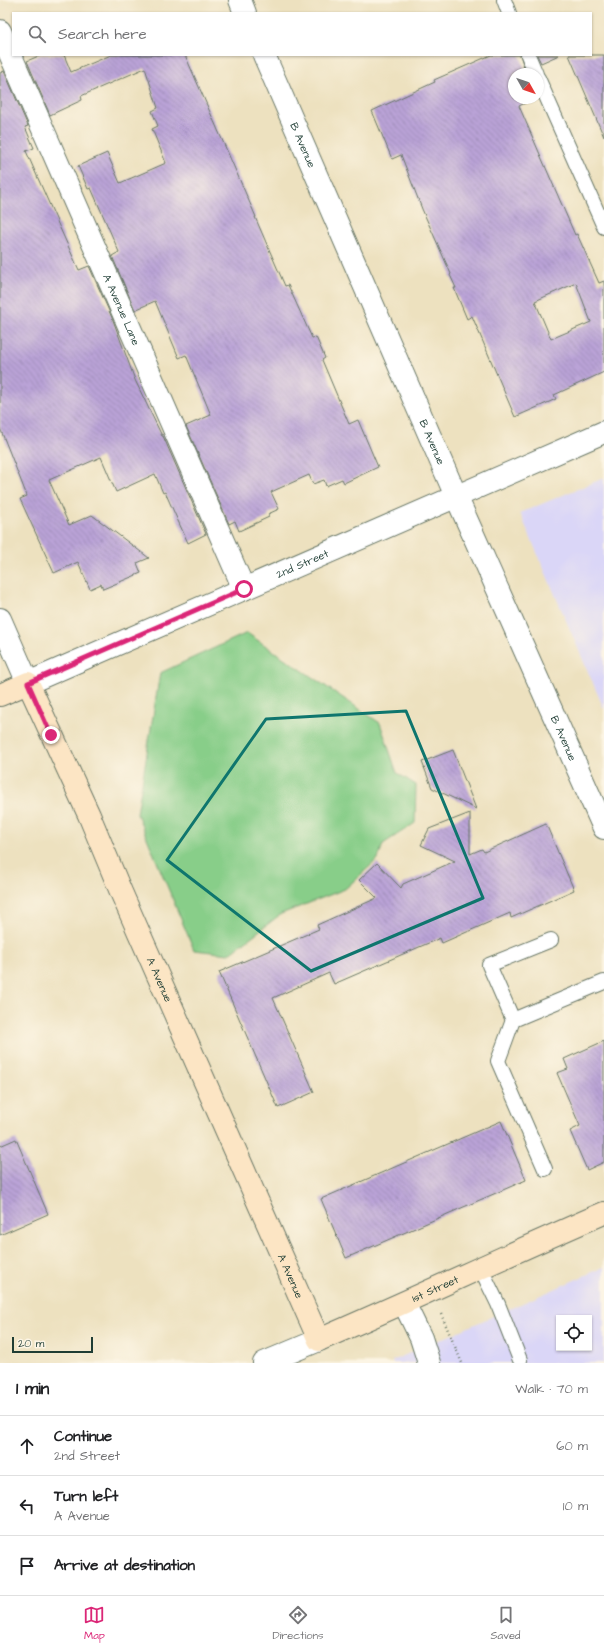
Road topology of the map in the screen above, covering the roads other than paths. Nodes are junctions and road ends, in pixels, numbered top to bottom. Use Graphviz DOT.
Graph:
graph roads {
  1 [pos="240,0"];
  2 [pos="504,0"];
  3 [pos="245,12"];
  4 [pos="509,12"];
  5 [pos="0,31"];
  6 [pos="264,56"];
  7 [pos="528,56"];
  8 [pos="533,68"];
  9 [pos="544,92"];
  10 [pos="604,227"];
  11 [pos="604,432"];
  12 [pos="456,496"];
  13 [pos="244,589"];
  14 [pos="0,619"];
  15 [pos="28,683"];
  16 [pos="0,695"];
  17 [pos="598,797"];
  18 [pos="604,828"];
  19 [pos="551,940"];
  20 [pos="604,982"];
  21 [pos="513,1020"];
  22 [pos="545,1169"];
  23 [pos="604,1213"];
  24 [pos="480,1267"];
  25 [pos="404,1303"];
  26 [pos="318,1340"];
  27 [pos="520,1360"];
  28 [pos="264,1363"];
  29 [pos="429,1363"];
  1 -- 3 [label="street"];
  2 -- 4 [label="lane"];
  5 -- 13 [label="street, A Avenue Lane"];
  6 -- 12 [label="street, B Avenue"];
  7 -- 8 [label="lane"];
  9 -- 10 [label="lane"];
  11 -- 12 [label="street, 2nd Street"];
  12 -- 13 [label="street, 2nd Street"];
  12 -- 17 [label="street, B Avenue"];
  13 -- 15 [label="street, 2nd Street"];
  14 -- 15 [label="street, A Avenue"];
  15 -- 16 [label="main road, 2nd Street"];
  15 -- 26 [label="main road, A Avenue"];
  17 -- 18 [label="street, B Avenue"];
  19 -- 21 [label="lane"];
  20 -- 21 [label="lane"];
  21 -- 22 [label="lane"];
  23 -- 24 [label="main road, 1st Street"];
  24 -- 25 [label="main road, 1st Street"];
  24 -- 27 [label="lane"];
  25 -- 26 [label="main road, 1st Street"];
  25 -- 29 [label="street"];
  26 -- 28 [label="street, 1st Street"];
}
